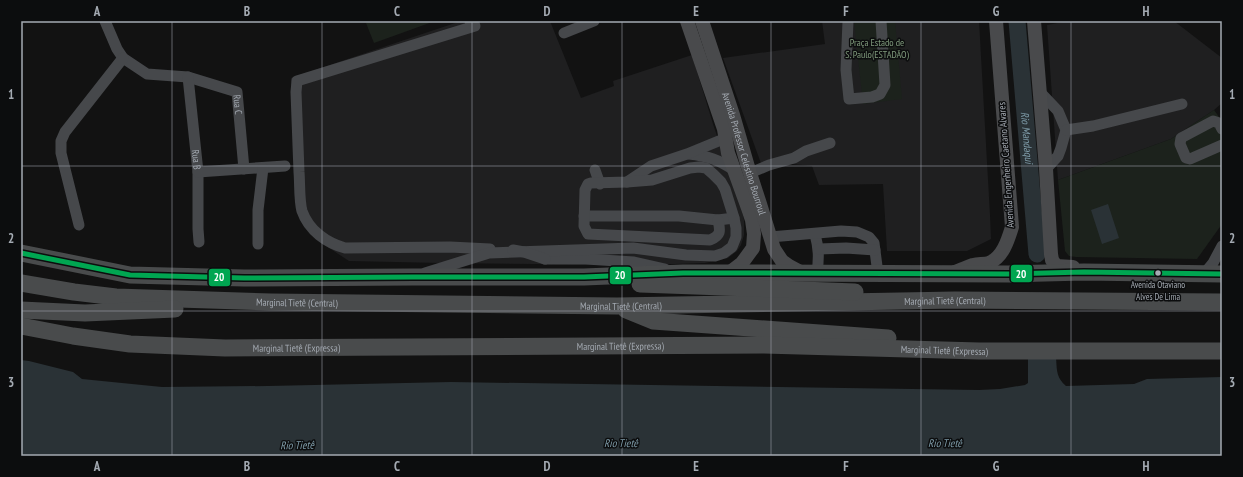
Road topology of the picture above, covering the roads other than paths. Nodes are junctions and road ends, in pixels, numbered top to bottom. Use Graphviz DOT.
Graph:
graph roads {
  1 [pos="105,21"];
  2 [pos="470,21"];
  3 [pos="594,21"];
  4 [pos="687,21"];
  5 [pos="702,21"];
  6 [pos="848,21"];
  7 [pos="882,21"];
  8 [pos="996,21"];
  9 [pos="1034,21"];
  10 [pos="564,33"];
  11 [pos="123,58"];
  12 [pos="188,77"];
  13 [pos="1040,92"];
  14 [pos="1182,104"];
  15 [pos="733,115"];
  16 [pos="1222,129"];
  17 [pos="1066,130"];
  18 [pos="740,136"];
  19 [pos="726,138"];
  20 [pos="830,142"];
  21 [pos="1222,144"];
  22 [pos="687,154"];
  23 [pos="738,165"];
  24 [pos="285,166"];
  25 [pos="264,168"];
  26 [pos="244,169"];
  27 [pos="1046,169"];
  28 [pos="595,170"];
  29 [pos="198,172"];
  30 [pos="627,182"];
  31 [pos="600,184"];
  32 [pos="697,213"];
  33 [pos="733,214"];
  34 [pos="584,216"];
  35 [pos="718,220"];
  36 [pos="80,225"];
  37 [pos="815,234"];
  38 [pos="199,242"];
  39 [pos="772,243"];
  40 [pos="258,244"];
  41 [pos="1222,246"];
  42 [pos="753,248"];
  43 [pos="819,249"];
  44 [pos="876,250"];
  45 [pos="21,253"];
  46 [pos="21,265"];
  47 [pos="1084,272"];
  48 [pos="683,273"];
  49 [pos="729,273"];
  50 [pos="810,273"];
  51 [pos="953,273"];
  52 [pos="878,274"];
  53 [pos="1204,274"];
  54 [pos="1222,274"];
  55 [pos="130,275"];
  56 [pos="413,277"];
  57 [pos="584,277"];
  58 [pos="21,283"];
  59 [pos="955,300"];
  60 [pos="271,302"];
  61 [pos="1222,302"];
  62 [pos="617,306"];
  63 [pos="21,310"];
  64 [pos="21,326"];
  65 [pos="979,351"];
  66 [pos="1222,351"];
  1 -- 11 [label="street"];
  2 -- 48 [label="street, bridge"];
  3 -- 10 [label="street"];
  4 -- 19 [label="main road, Avenida Professor Celestino Bourroul"];
  5 -- 15 [label="main road, Avenida Professor Celestino Bourroul"];
  6 -- 7 [label="street"];
  8 -- 51 [label="main road, Avenida Engenheiro Caetano Alvares"];
  9 -- 13 [label="main road"];
  11 -- 12 [label="street"];
  11 -- 36 [label="street"];
  12 -- 26 [label="street, Rua C"];
  12 -- 29 [label="street, Rua B"];
  13 -- 17 [label="street"];
  13 -- 27 [label="main road"];
  14 -- 17 [label="street"];
  15 -- 18 [label="main road, Avenida Professor Celestino Bourroul"];
  15 -- 19 [label="main road"];
  16 -- 21 [label="street"];
  17 -- 27 [label="street"];
  18 -- 23 [label="main road, Avenida Professor Celestino Bourroul"];
  18 -- 23 [label="main road"];
  19 -- 22 [label="street"];
  19 -- 23 [label="main road, Avenida Professor Celestino Bourroul"];
  20 -- 23 [label="street"];
  22 -- 23 [label="street"];
  22 -- 30 [label="street"];
  23 -- 39 [label="main road, Avenida Professor Celestino Bourroul"];
  23 -- 42 [label="main road, Avenida Professor Celestino Bourroul"];
  24 -- 25 [label="street"];
  25 -- 26 [label="street"];
  25 -- 40 [label="street"];
  26 -- 29 [label="street"];
  27 -- 47 [label="main road"];
  28 -- 31 [label="street"];
  29 -- 38 [label="street, Rua B"];
  30 -- 31 [label="street"];
  30 -- 33 [label="street"];
  31 -- 34 [label="street"];
  32 -- 33 [label="street"];
  33 -- 35 [label="street"];
  33 -- 56 [label="street"];
  34 -- 35 [label="street"];
  34 -- 35 [label="street"];
  37 -- 39 [label="street"];
  37 -- 43 [label="street"];
  37 -- 44 [label="street"];
  39 -- 42 [label="main road"];
  39 -- 50 [label="main road, Avenida Professor Celestino Bourroul"];
  41 -- 53 [label="street"];
  42 -- 49 [label="main road"];
  43 -- 44 [label="street"];
  43 -- 50 [label="street"];
  44 -- 52 [label="street"];
  45 -- 55 [label="highway"];
  46 -- 55 [label="highway"];
  47 -- 51 [label="highway"];
  47 -- 53 [label="highway"];
  48 -- 49 [label="highway"];
  48 -- 57 [label="highway"];
  49 -- 50 [label="highway"];
  50 -- 52 [label="highway"];
  51 -- 52 [label="highway"];
  53 -- 54 [label="highway"];
  55 -- 56 [label="highway"];
  56 -- 57 [label="highway"];
  57 -- 59 [label="highway"];
  58 -- 60 [label="highway, Marginal Tietê (Central)"];
  59 -- 61 [label="highway, Marginal Tietê (Central)"];
  59 -- 62 [label="highway, Marginal Tietê (Central)"];
  60 -- 62 [label="highway, Marginal Tietê (Central)"];
  60 -- 63 [label="highway"];
  62 -- 65 [label="highway"];
  64 -- 65 [label="highway, Marginal Tietê (Expressa)"];
  65 -- 66 [label="highway, Marginal Tietê (Expressa)"];
}
